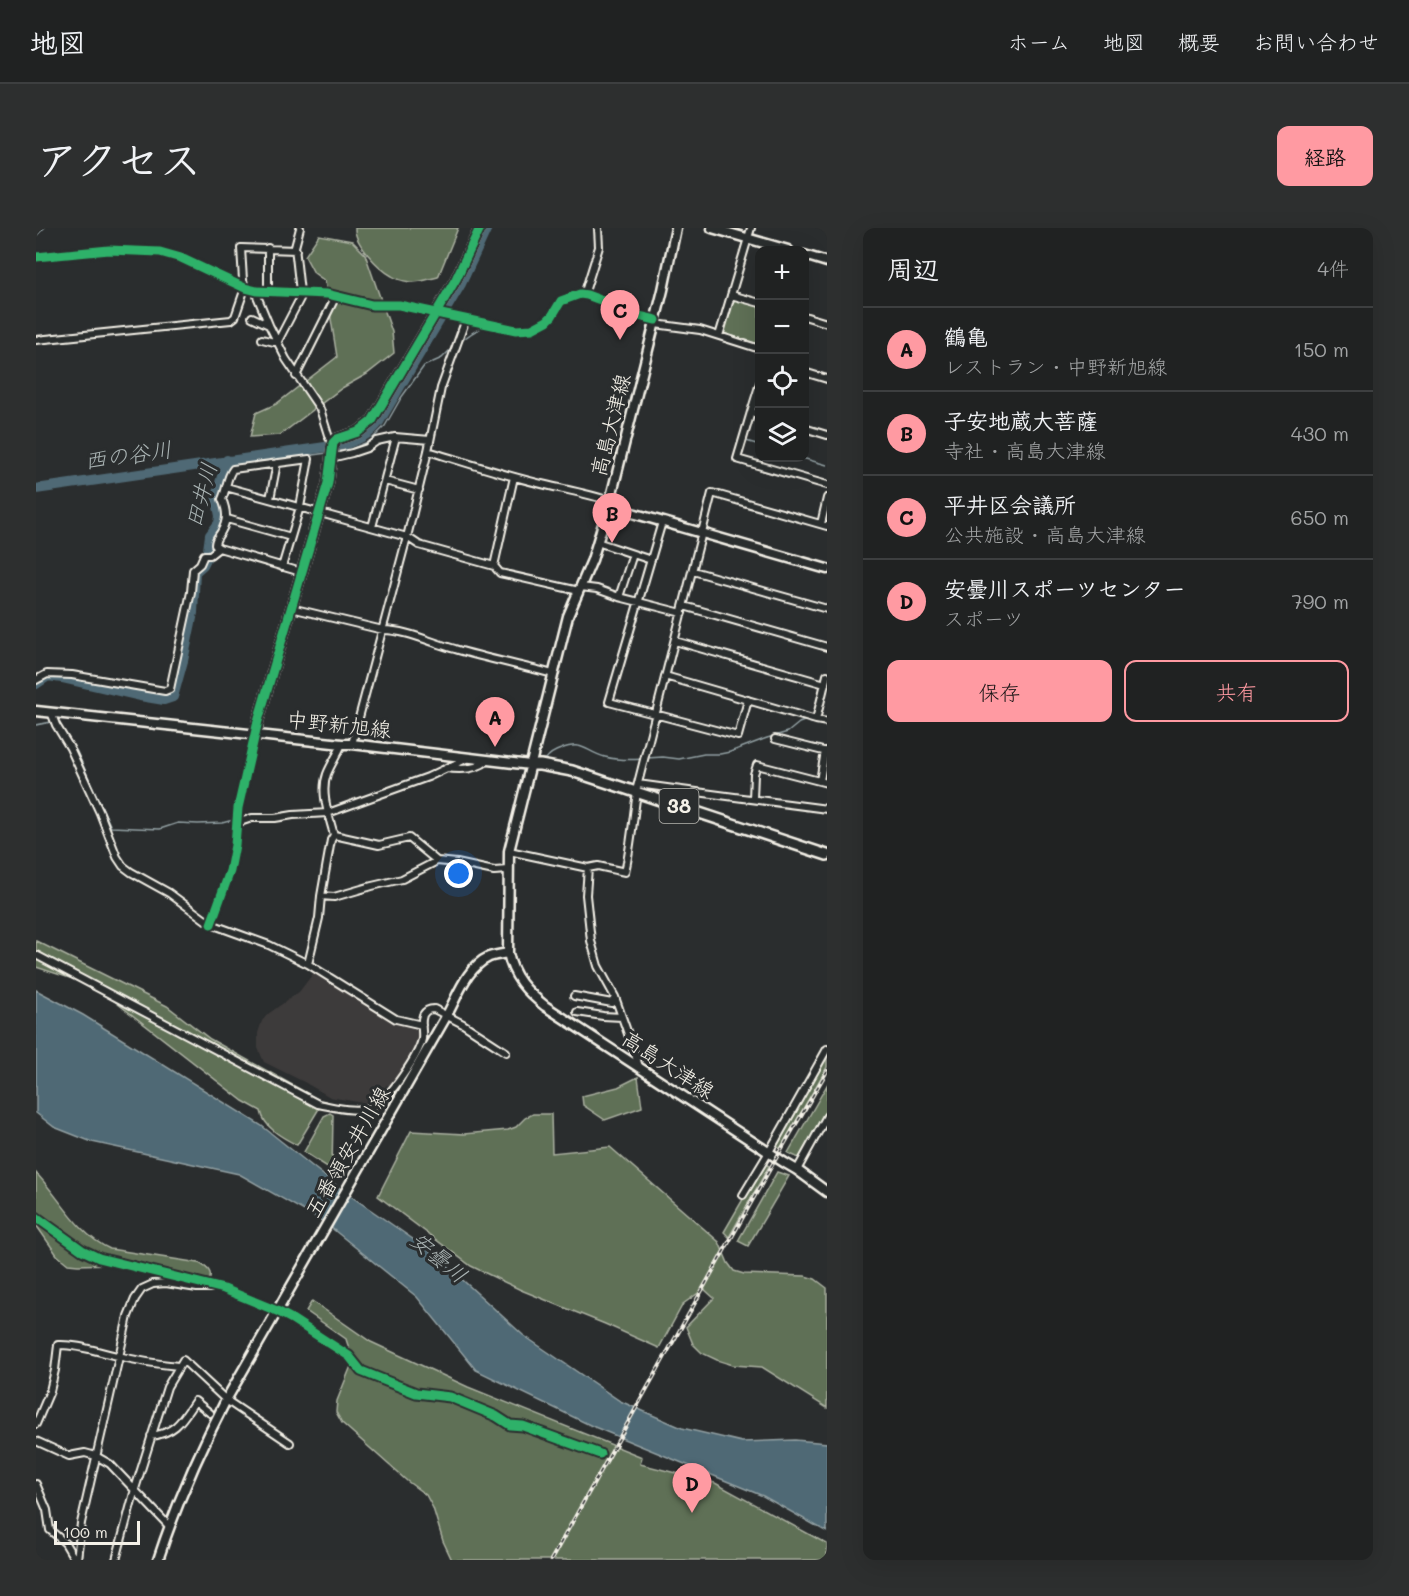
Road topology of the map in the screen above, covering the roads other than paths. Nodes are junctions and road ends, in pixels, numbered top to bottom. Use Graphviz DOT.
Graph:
graph roads {
  1 [pos="300,228"];
  2 [pos="480,228"];
  3 [pos="598,228"];
  4 [pos="676,228"];
  5 [pos="712,228"];
  6 [pos="751,228"];
  7 [pos="748,238"];
  8 [pos="775,246"];
  9 [pos="268,248"];
  10 [pos="296,250"];
  11 [pos="36,256"];
  12 [pos="809,257"];
  13 [pos="827,262"];
  14 [pos="245,288"];
  15 [pos="257,291"];
  16 [pos="268,291"];
  17 [pos="301,292"];
  18 [pos="584,295"];
  19 [pos="731,295"];
  20 [pos="336,296"];
  21 [pos="755,302"];
  22 [pos="441,313"];
  23 [pos="252,317"];
  24 [pos="809,318"];
  25 [pos="466,319"];
  26 [pos="655,322"];
  27 [pos="827,323"];
  28 [pos="269,325"];
  29 [pos="719,336"];
  30 [pos="262,339"];
  31 [pos="36,340"];
  32 [pos="278,341"];
  33 [pos="755,348"];
  34 [pos="809,374"];
  35 [pos="296,376"];
  36 [pos="827,379"];
  37 [pos="755,398"];
  38 [pos="751,412"];
  39 [pos="755,413"];
  40 [pos="809,430"];
  41 [pos="827,435"];
  42 [pos="396,437"];
  43 [pos="430,440"];
  44 [pos="334,442"];
  45 [pos="428,451"];
  46 [pos="331,458"];
  47 [pos="277,463"];
  48 [pos="514,477"];
  49 [pos="385,481"];
  50 [pos="827,485"];
  51 [pos="226,487"];
  52 [pos="419,490"];
  53 [pos="827,498"];
  54 [pos="270,499"];
  55 [pos="609,503"];
  56 [pos="300,507"];
  57 [pos="319,513"];
  58 [pos="227,519"];
  59 [pos="662,522"];
  60 [pos="824,525"];
  61 [pos="372,527"];
  62 [pos="702,533"];
  63 [pos="291,537"];
  64 [pos="407,537"];
  65 [pos="597,543"];
  66 [pos="219,548"];
  67 [pos="633,554"];
  68 [pos="651,560"];
  69 [pos="494,566"];
  70 [pos="282,567"];
  71 [pos="827,569"];
  72 [pos="693,571"];
  73 [pos="302,572"];
  74 [pos="580,589"];
  75 [pos="619,597"];
  76 [pos="639,602"];
  77 [pos="291,608"];
  78 [pos="683,609"];
  79 [pos="827,609"];
  80 [pos="383,630"];
  81 [pos="675,641"];
  82 [pos="827,647"];
  83 [pos="553,674"];
  84 [pos="827,675"];
  85 [pos="665,676"];
  86 [pos="36,680"];
  87 [pos="825,684"];
  88 [pos="748,700"];
  89 [pos="36,711"];
  90 [pos="51,712"];
  91 [pos="655,715"];
  92 [pos="816,720"];
  93 [pos="827,722"];
  94 [pos="256,734"];
  95 [pos="775,739"];
  96 [pos="342,744"];
  97 [pos="352,744"];
  98 [pos="826,752"];
  99 [pos="468,758"];
  100 [pos="488,760"];
  101 [pos="530,765"];
  102 [pos="446,768"];
  103 [pos="819,781"];
  104 [pos="827,783"];
  105 [pos="637,789"];
  106 [pos="674,789"];
  107 [pos="753,799"];
  108 [pos="671,803"];
  109 [pos="827,809"];
  110 [pos="328,813"];
  111 [pos="237,823"];
  112 [pos="334,835"];
  113 [pos="509,851"];
  114 [pos="827,855"];
  115 [pos="437,861"];
  116 [pos="588,868"];
  117 [pos="508,870"];
  118 [pos="321,896"];
  119 [pos="211,924"];
  120 [pos="508,953"];
  121 [pos="36,955"];
  122 [pos="308,964"];
  123 [pos="574,996"];
  124 [pos="615,998"];
  125 [pos="577,1012"];
  126 [pos="447,1016"];
  127 [pos="622,1017"];
  128 [pos="422,1025"];
  129 [pos="827,1049"];
  130 [pos="506,1052"];
  131 [pos="639,1067"];
  132 [pos="827,1116"];
  133 [pos="769,1152"];
  134 [pos="797,1170"];
  135 [pos="827,1192"];
  136 [pos="742,1195"];
  137 [pos="36,1217"];
  138 [pos="219,1287"];
  139 [pos="277,1311"];
  140 [pos="119,1357"];
  141 [pos="178,1366"];
  142 [pos="226,1400"];
  143 [pos="210,1413"];
  144 [pos="36,1424"];
  145 [pos="151,1436"];
  146 [pos="36,1442"];
  147 [pos="290,1443"];
  148 [pos="600,1454"];
  149 [pos="96,1456"];
  150 [pos="36,1484"];
  151 [pos="135,1489"];
  152 [pos="169,1526"];
  153 [pos="76,1560"];
  154 [pos="116,1560"];
  155 [pos="158,1560"];
  1 -- 10 [label="street"];
  2 -- 22 [label="main road"];
  3 -- 18 [label="street"];
  4 -- 26 [label="main road, 高島大津線"];
  5 -- 7 [label="main road"];
  6 -- 7 [label="street"];
  7 -- 8 [label="main road"];
  7 -- 19 [label="street"];
  9 -- 10 [label="street"];
  9 -- 14 [label="street"];
  9 -- 16 [label="street"];
  10 -- 17 [label="street"];
  11 -- 14 [label="street"];
  12 -- 13 [label="main road"];
  14 -- 15 [label="street"];
  14 -- 31 [label="street"];
  15 -- 16 [label="street"];
  15 -- 28 [label="street"];
  16 -- 17 [label="street"];
  17 -- 20 [label="street"];
  17 -- 32 [label="street"];
  18 -- 25 [label="street"];
  18 -- 26 [label="street"];
  19 -- 21 [label="street"];
  19 -- 29 [label="street"];
  20 -- 22 [label="street"];
  20 -- 35 [label="street"];
  22 -- 25 [label="street"];
  22 -- 44 [label="main road"];
  23 -- 28 [label="street"];
  24 -- 27 [label="street"];
  25 -- 43 [label="street"];
  26 -- 29 [label="street"];
  26 -- 55 [label="main road, 高島大津線"];
  28 -- 32 [label="street"];
  29 -- 33 [label="street"];
  30 -- 32 [label="street"];
  32 -- 35 [label="street"];
  34 -- 36 [label="street"];
  35 -- 44 [label="street"];
  37 -- 38 [label="street"];
  38 -- 39 [label="street"];
  38 -- 50 [label="street"];
  40 -- 41 [label="street"];
  42 -- 43 [label="street"];
  42 -- 46 [label="street"];
  42 -- 49 [label="street"];
  43 -- 45 [label="street"];
  44 -- 46 [label="main road"];
  45 -- 48 [label="street"];
  45 -- 52 [label="street"];
  46 -- 57 [label="main road"];
  47 -- 51 [label="street"];
  47 -- 54 [label="street"];
  47 -- 56 [label="street"];
  48 -- 55 [label="street"];
  48 -- 69 [label="street"];
  49 -- 52 [label="street"];
  49 -- 61 [label="street"];
  51 -- 54 [label="street"];
  51 -- 58 [label="street"];
  52 -- 64 [label="street"];
  53 -- 60 [label="street"];
  54 -- 56 [label="street"];
  55 -- 59 [label="main road"];
  55 -- 65 [label="main road, 高島大津線"];
  56 -- 57 [label="street"];
  56 -- 63 [label="street"];
  57 -- 61 [label="street"];
  57 -- 73 [label="main road"];
  58 -- 63 [label="street"];
  58 -- 66 [label="street"];
  59 -- 62 [label="main road"];
  59 -- 68 [label="street"];
  60 -- 62 [label="street"];
  61 -- 64 [label="street"];
  62 -- 71 [label="main road"];
  62 -- 72 [label="street"];
  63 -- 70 [label="street"];
  64 -- 69 [label="street"];
  64 -- 80 [label="street"];
  65 -- 67 [label="street"];
  65 -- 74 [label="main road, 高島大津線"];
  66 -- 70 [label="street"];
  66 -- 86 [label="street"];
  67 -- 68 [label="street"];
  67 -- 75 [label="street"];
  68 -- 76 [label="street"];
  69 -- 74 [label="street"];
  70 -- 73 [label="street"];
  72 -- 78 [label="street"];
  72 -- 79 [label="street"];
  73 -- 77 [label="main road"];
  74 -- 75 [label="street"];
  74 -- 83 [label="main road, 高島大津線"];
  75 -- 76 [label="street"];
  76 -- 78 [label="street"];
  76 -- 91 [label="street"];
  77 -- 80 [label="street"];
  77 -- 94 [label="main road"];
  78 -- 81 [label="street"];
  78 -- 82 [label="street"];
  80 -- 83 [label="street"];
  80 -- 97 [label="street"];
  81 -- 85 [label="street"];
  81 -- 87 [label="street"];
  83 -- 101 [label="main road, 高島大津線"];
  84 -- 87 [label="street"];
  85 -- 88 [label="street"];
  85 -- 91 [label="street"];
  87 -- 92 [label="street"];
  88 -- 91 [label="street"];
  88 -- 92 [label="street"];
  89 -- 90 [label="main road, 中野新旭線"];
  90 -- 94 [label="main road, 中野新旭線"];
  90 -- 119 [label="street"];
  91 -- 105 [label="street"];
  92 -- 93 [label="street"];
  94 -- 96 [label="main road, 中野新旭線"];
  94 -- 111 [label="street"];
  95 -- 98 [label="street"];
  96 -- 97 [label="main road, 中野新旭線"];
  96 -- 110 [label="street"];
  97 -- 99 [label="main road, 中野新旭線"];
  98 -- 103 [label="street"];
  99 -- 100 [label="main road, 中野新旭線"];
  99 -- 102 [label="street"];
  100 -- 101 [label="main road, 中野新旭線"];
  100 -- 102 [label="street"];
  101 -- 105 [label="main road, 38"];
  101 -- 113 [label="main road"];
  102 -- 110 [label="street"];
  103 -- 104 [label="street"];
  103 -- 107 [label="street"];
  105 -- 106 [label="street"];
  105 -- 108 [label="main road, 38"];
  105 -- 116 [label="street"];
  106 -- 107 [label="street"];
  106 -- 108 [label="street"];
  107 -- 109 [label="street"];
  108 -- 114 [label="main road, 38"];
  110 -- 111 [label="street"];
  110 -- 112 [label="street"];
  111 -- 119 [label="street"];
  112 -- 115 [label="street"];
  112 -- 118 [label="street"];
  113 -- 116 [label="street"];
  113 -- 117 [label="main road"];
  115 -- 117 [label="street"];
  115 -- 118 [label="street"];
  116 -- 124 [label="street"];
  117 -- 120 [label="main road"];
  118 -- 122 [label="street"];
  119 -- 122 [label="street"];
  120 -- 126 [label="main road, 五番領安井川線"];
  120 -- 131 [label="main road, 高島大津線"];
  121 -- 128 [label="street"];
  122 -- 128 [label="street"];
  123 -- 124 [label="street"];
  124 -- 127 [label="street"];
  125 -- 127 [label="street"];
  126 -- 128 [label="street"];
  126 -- 130 [label="street"];
  126 -- 139 [label="main road, 五番領安井川線"];
  127 -- 131 [label="street"];
  129 -- 133 [label="street"];
  131 -- 133 [label="main road, 高島大津線"];
  132 -- 134 [label="street"];
  133 -- 134 [label="main road, 高島大津線"];
  133 -- 136 [label="street"];
  134 -- 135 [label="main road, 高島大津線"];
  137 -- 138 [label="street"];
  138 -- 139 [label="street"];
  138 -- 140 [label="street"];
  139 -- 142 [label="main road, 五番領安井川線"];
  139 -- 148 [label="street"];
  140 -- 141 [label="street"];
  140 -- 144 [label="street"];
  140 -- 149 [label="street"];
  141 -- 142 [label="street"];
  141 -- 145 [label="street"];
  142 -- 147 [label="street"];
  142 -- 152 [label="main road, 五番領安井川線"];
  143 -- 145 [label="street"];
  145 -- 151 [label="street"];
  146 -- 149 [label="street"];
  149 -- 151 [label="street"];
  149 -- 153 [label="street"];
  150 -- 153 [label="street"];
  151 -- 152 [label="street"];
  151 -- 154 [label="street"];
  152 -- 155 [label="main road, 五番領安井川線"];
}
